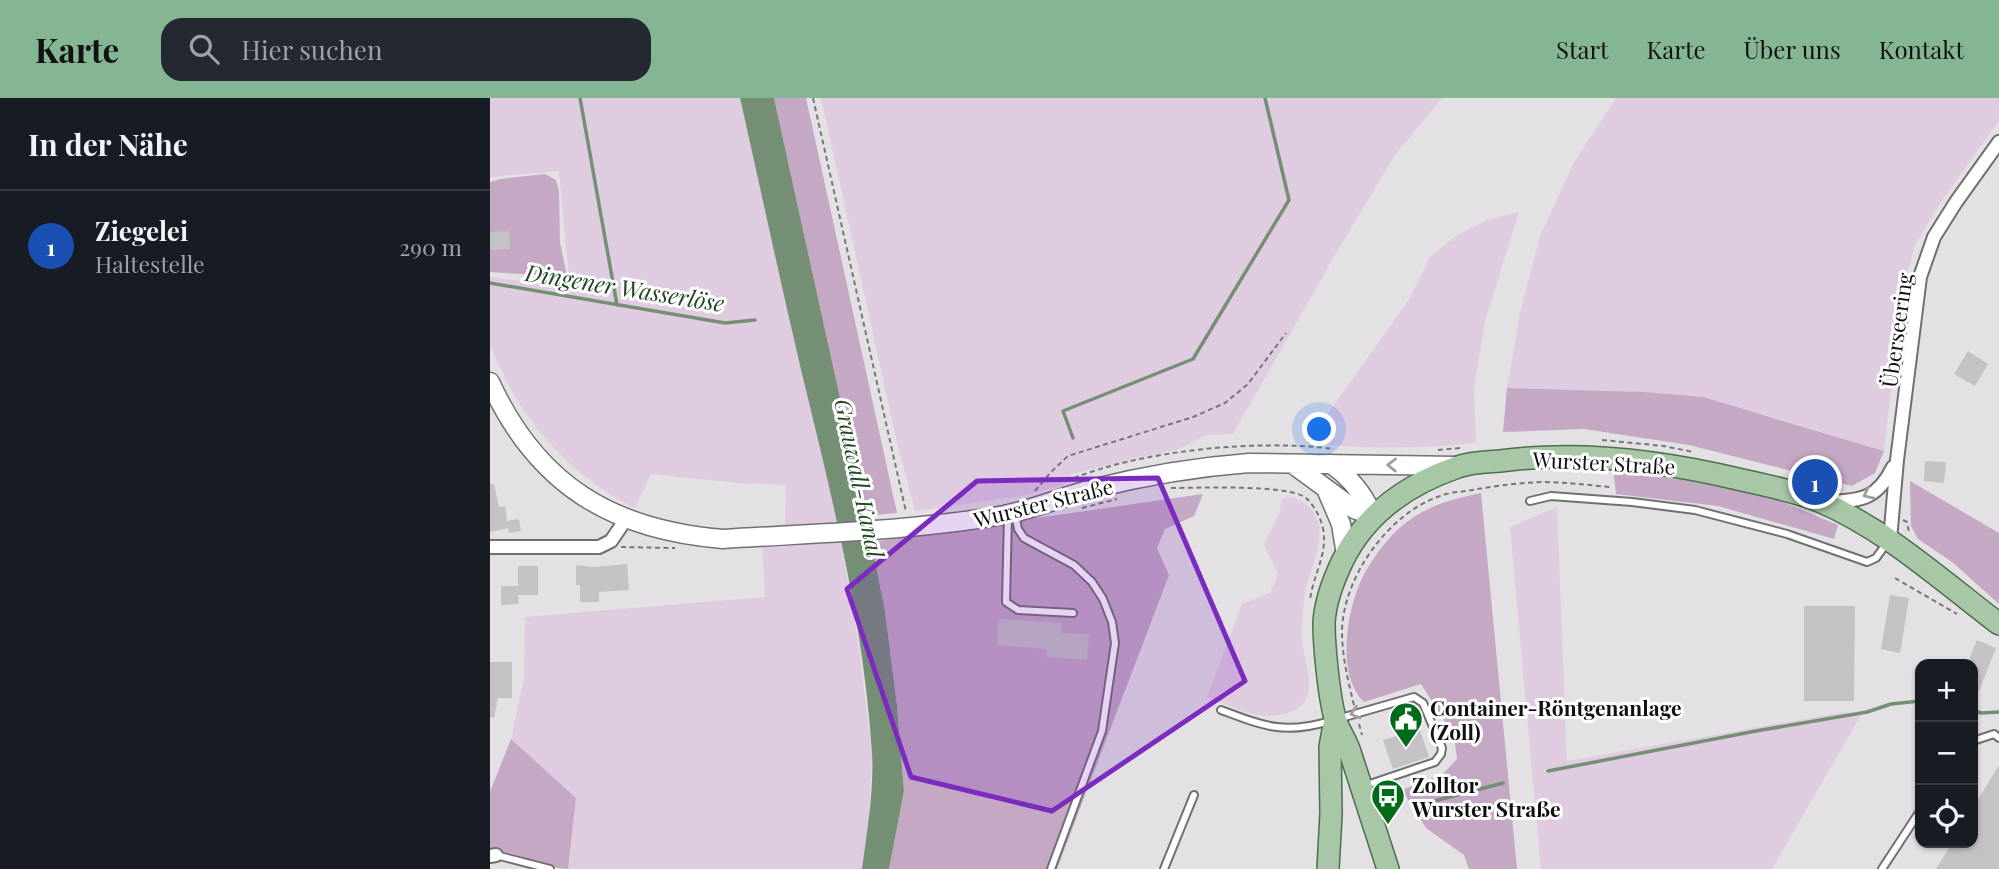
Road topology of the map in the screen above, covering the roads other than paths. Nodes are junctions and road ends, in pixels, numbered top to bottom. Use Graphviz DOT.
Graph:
graph roads {
  1 [pos="1999,142"];
  2 [pos="490,382"];
  3 [pos="1897,460"];
  4 [pos="1331,464"];
  5 [pos="1294,465"];
  6 [pos="1460,466"];
  7 [pos="1326,489"];
  8 [pos="1530,501"];
  9 [pos="1822,502"];
  10 [pos="1018,512"];
  11 [pos="1373,516"];
  12 [pos="626,519"];
  13 [pos="1890,540"];
  14 [pos="490,547"];
  15 [pos="1346,555"];
  16 [pos="1073,613"];
  17 [pos="1999,624"];
  18 [pos="1221,710"];
  19 [pos="1335,719"];
  20 [pos="1999,738"];
  21 [pos="1978,739"];
  22 [pos="1361,787"];
  23 [pos="1194,795"];
  24 [pos="1915,819"];
  25 [pos="493,855"];
  26 [pos="550,869"];
  27 [pos="1051,869"];
  28 [pos="1164,869"];
  29 [pos="1328,869"];
  30 [pos="1388,869"];
  31 [pos="1882,869"];
  1 -- 3 [label="street, Überseering"];
  2 -- 12 [label="main road, Wurster Straße"];
  3 -- 9 [label="street, Überseering, one-way"];
  3 -- 13 [label="street, Überseering"];
  4 -- 5 [label="main road, Wurster Straße"];
  6 -- 4 [label="main road, Wurster Straße, one-way"];
  4 -- 11 [label="main road"];
  5 -- 7 [label="main road"];
  5 -- 10 [label="main road, Wurster Straße"];
  6 -- 9 [label="main road, Wurster Straße"];
  6 -- 11 [label="main road, Wurster Straße"];
  7 -- 11 [label="main road"];
  7 -- 15 [label="main road"];
  8 -- 13 [label="lane"];
  9 -- 13 [label="main road, Wurster Straße"];
  10 -- 12 [label="main road, Wurster Straße"];
  10 -- 16 [label="lane"];
  10 -- 27 [label="lane"];
  11 -- 15 [label="main road, Wurster Straße"];
  12 -- 14 [label="street"];
  13 -- 17 [label="main road, Wurster Straße"];
  15 -- 19 [label="main road, Wurster Straße"];
  18 -- 19 [label="lane"];
  19 -- 22 [label="main road"];
  22 -- 19 [label="lane, one-way"];
  19 -- 29 [label="main road"];
  20 -- 21 [label="lane"];
  22 -- 30 [label="main road"];
  23 -- 28 [label="lane"];
  24 -- 31 [label="lane"];
  25 -- 26 [label="lane"];
}
